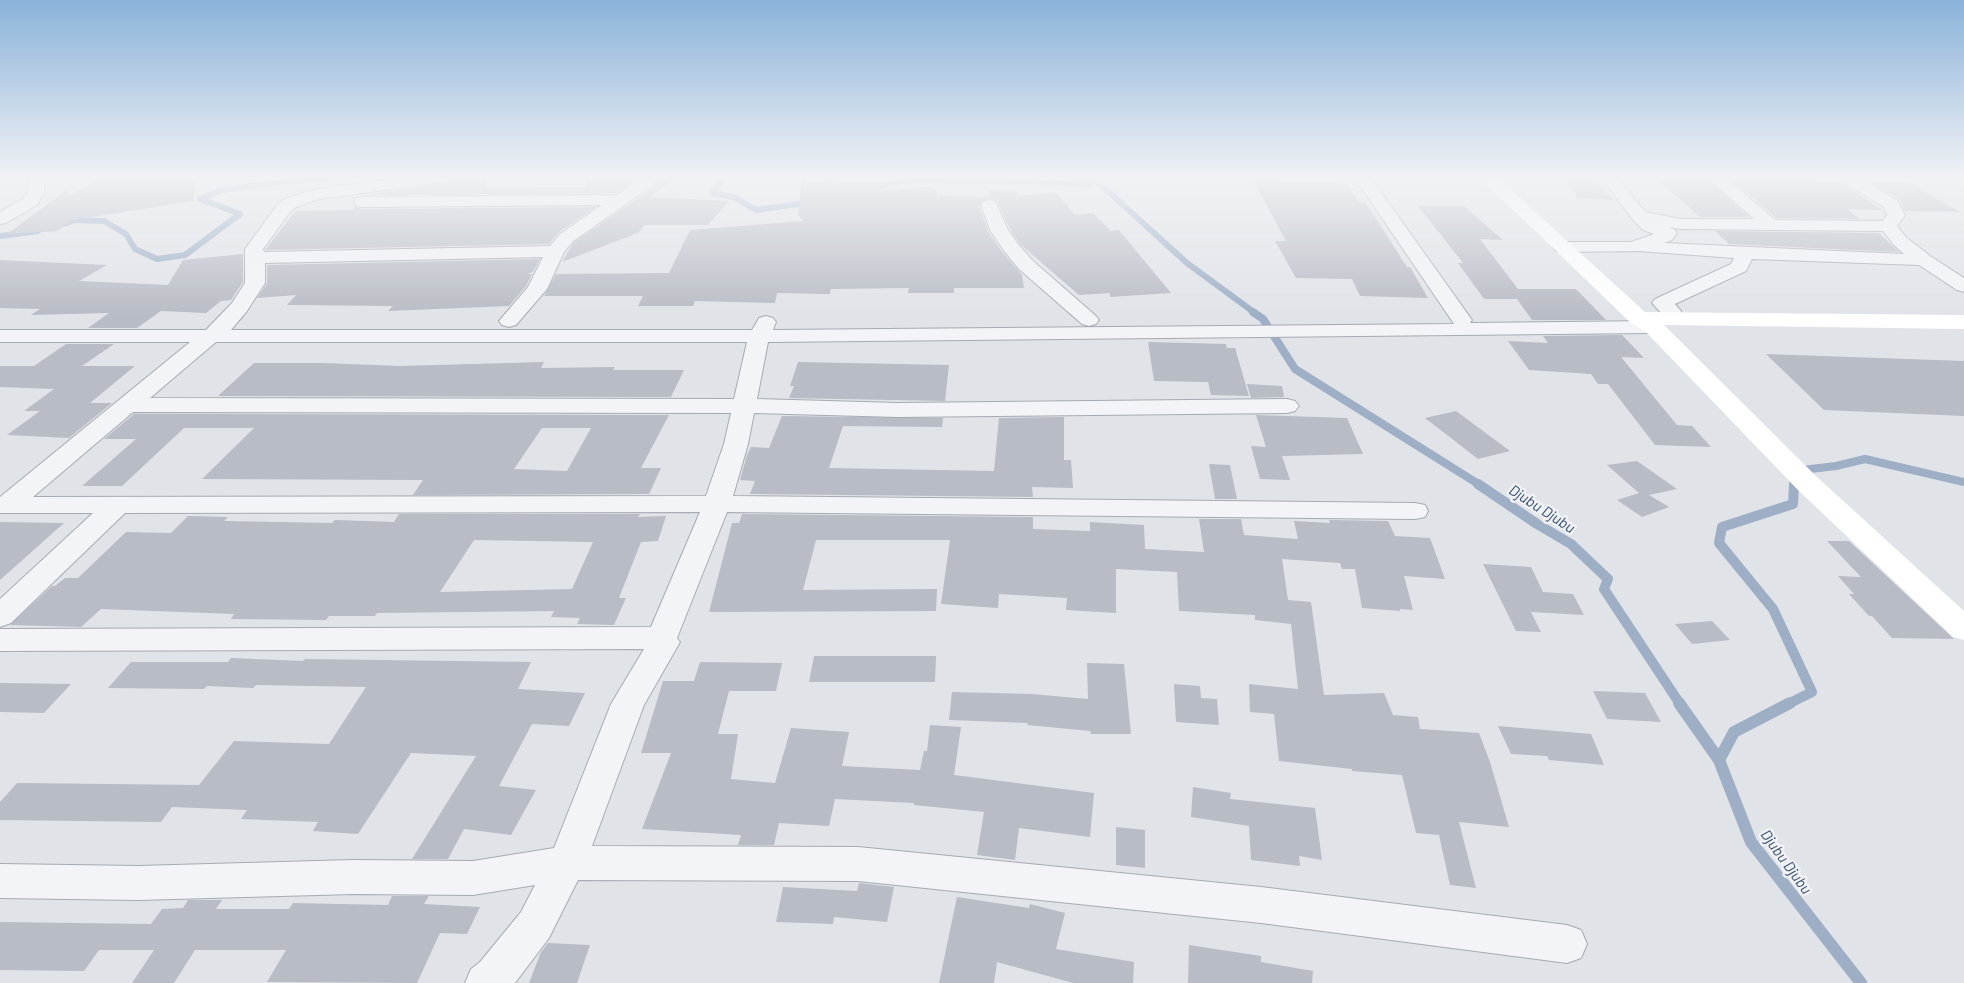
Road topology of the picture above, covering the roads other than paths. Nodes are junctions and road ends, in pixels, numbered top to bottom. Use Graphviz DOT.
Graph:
graph roads {
  1 [pos="273,223"];
  2 [pos="586,223"];
  3 [pos="997,223"];
  4 [pos="1395,223"];
  5 [pos="1536,223"];
  6 [pos="1646,223"];
  7 [pos="1674,223"];
  8 [pos="1769,223"];
  9 [pos="1890,223"];
  10 [pos="1888,226"];
  11 [pos="1562,247"];
  12 [pos="1633,247"];
  13 [pos="556,251"];
  14 [pos="1745,253"];
  15 [pos="254,258"];
  16 [pos="1923,260"];
  17 [pos="1964,286"];
  18 [pos="1089,320"];
  19 [pos="1462,320"];
  20 [pos="509,321"];
  21 [pos="1655,321"];
  22 [pos="1964,322"];
  23 [pos="0,324"];
  24 [pos="1245,326"];
  25 [pos="1293,326"];
  26 [pos="762,329"];
  27 [pos="1964,330"];
  28 [pos="218,331"];
  29 [pos="0,336"];
  30 [pos="128,405"];
  31 [pos="745,406"];
  32 [pos="1287,406"];
  33 [pos="119,504"];
  34 [pos="716,504"];
  35 [pos="4,505"];
  36 [pos="1416,511"];
  37 [pos="0,616"];
  38 [pos="1964,629"];
  39 [pos="662,638"];
  40 [pos="0,640"];
  41 [pos="567,864"];
  42 [pos="0,881"];
  43 [pos="1567,944"];
  44 [pos="486,983"];
  1 -- 15 [label="street"];
  2 -- 13 [label="street"];
  3 -- 18 [label="street"];
  4 -- 19 [label="street"];
  5 -- 11 [label="street"];
  6 -- 12 [label="street"];
  7 -- 8 [label="street"];
  8 -- 10 [label="street"];
  9 -- 10 [label="street"];
  10 -- 16 [label="street"];
  11 -- 12 [label="street"];
  11 -- 21 [label="street"];
  12 -- 14 [label="street"];
  13 -- 15 [label="street"];
  13 -- 20 [label="street"];
  14 -- 16 [label="street"];
  14 -- 21 [label="street"];
  15 -- 28 [label="street"];
  16 -- 17 [label="street"];
  18 -- 24 [label="street"];
  18 -- 26 [label="street"];
  19 -- 21 [label="street"];
  19 -- 25 [label="street"];
  20 -- 26 [label="street"];
  20 -- 28 [label="street"];
  21 -- 22 [label="street"];
  21 -- 25 [label="street"];
  21 -- 27 [label="street"];
  21 -- 38 [label="street"];
  23 -- 28 [label="street"];
  24 -- 25 [label="street"];
  24 -- 26 [label="street"];
  26 -- 28 [label="street"];
  26 -- 31 [label="street"];
  28 -- 29 [label="street"];
  28 -- 30 [label="street"];
  30 -- 31 [label="street"];
  30 -- 35 [label="street"];
  31 -- 32 [label="street"];
  31 -- 34 [label="street"];
  33 -- 34 [label="street"];
  33 -- 35 [label="street"];
  33 -- 37 [label="street"];
  34 -- 36 [label="street"];
  34 -- 39 [label="street"];
  39 -- 40 [label="street"];
  39 -- 41 [label="street"];
  41 -- 42 [label="street"];
  41 -- 43 [label="street"];
  41 -- 44 [label="street"];
}
